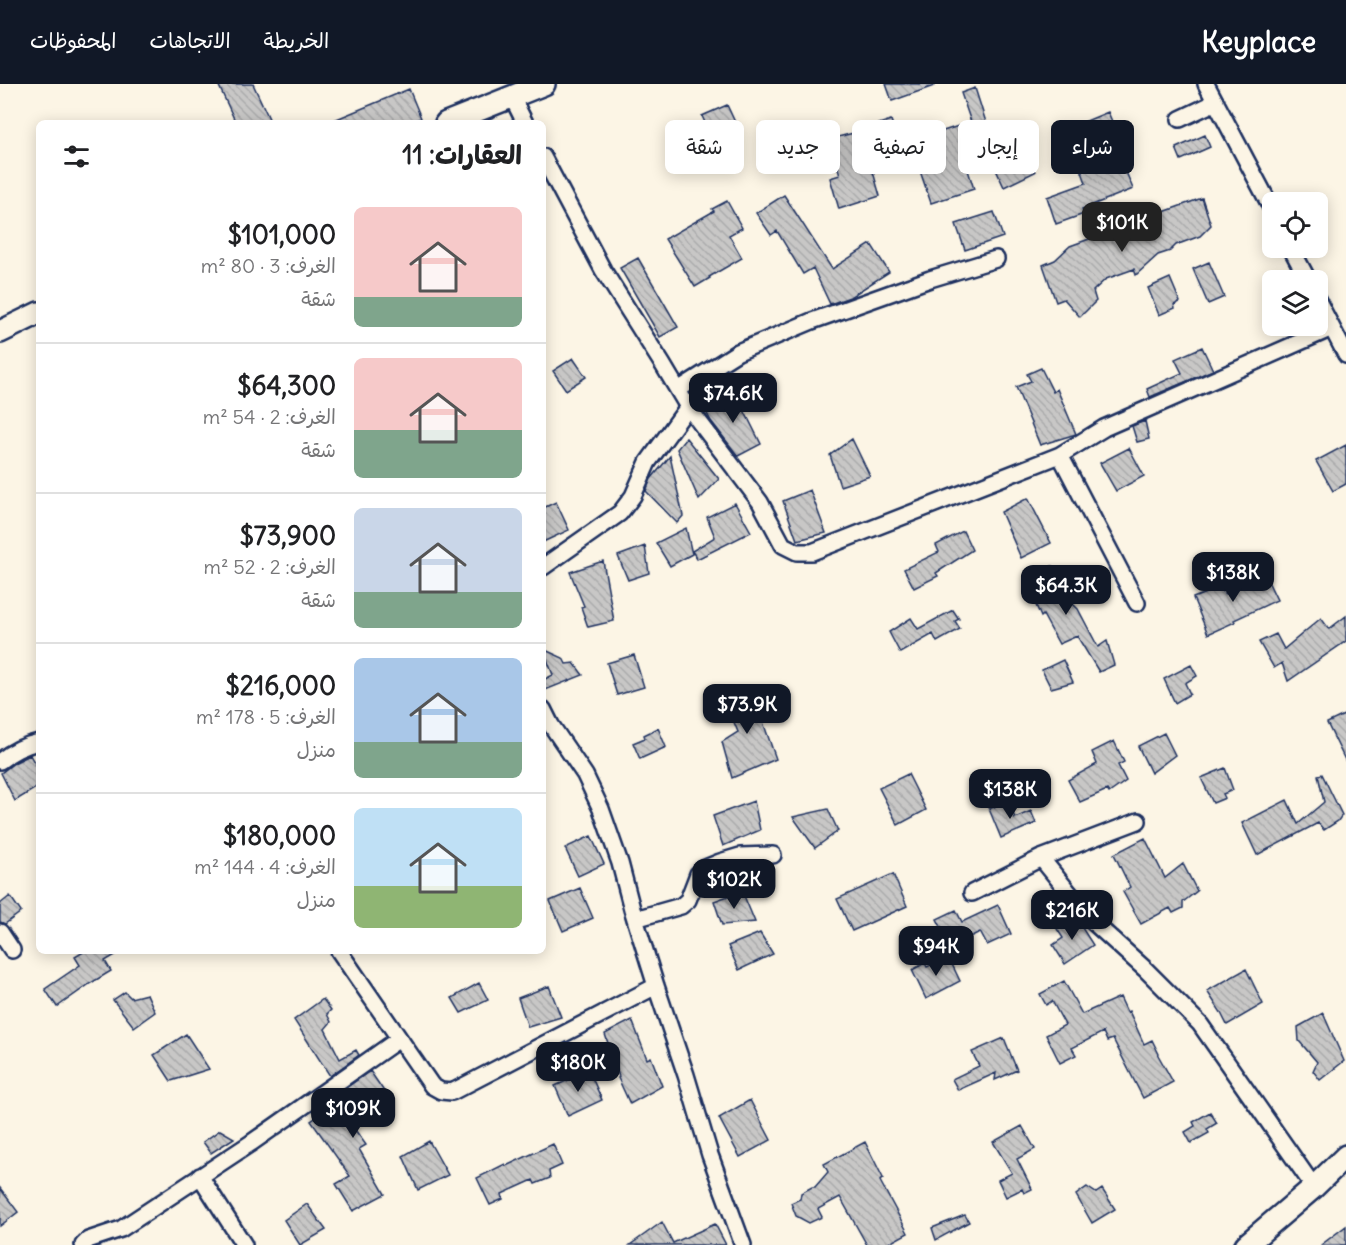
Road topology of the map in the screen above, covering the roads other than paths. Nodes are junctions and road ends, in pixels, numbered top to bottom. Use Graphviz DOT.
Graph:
graph roads {
  1 [pos="544,84"];
  2 [pos="1206,84"];
  3 [pos="512,97"];
  4 [pos="1216,102"];
  5 [pos="1180,119"];
  6 [pos="454,120"];
  7 [pos="524,120"];
  8 [pos="546,163"];
  9 [pos="1263,192"];
  10 [pos="996,259"];
  11 [pos="36,314"];
  12 [pos="1328,320"];
  13 [pos="1332,328"];
  14 [pos="0,332"];
  15 [pos="1346,355"];
  16 [pos="678,390"];
  17 [pos="688,407"];
  18 [pos="1060,455"];
  19 [pos="546,565"];
  20 [pos="1137,603"];
  21 [pos="546,716"];
  22 [pos="36,743"];
  23 [pos="0,761"];
  24 [pos="1138,821"];
  25 [pos="772,855"];
  26 [pos="1041,858"];
  27 [pos="972,893"];
  28 [pos="635,919"];
  29 [pos="0,932"];
  30 [pos="12,950"];
  31 [pos="341,954"];
  32 [pos="656,986"];
  33 [pos="399,1039"];
  34 [pos="1346,1156"];
  35 [pos="200,1176"];
  36 [pos="1314,1187"];
  37 [pos="83,1245"];
  38 [pos="244,1245"];
  39 [pos="743,1245"];
  40 [pos="1246,1245"];
  1 -- 3 [label="street"];
  2 -- 4 [label="street"];
  3 -- 6 [label="street"];
  3 -- 7 [label="street"];
  4 -- 5 [label="street"];
  4 -- 9 [label="street"];
  8 -- 16 [label="street"];
  10 -- 16 [label="street"];
  11 -- 14 [label="street"];
  12 -- 13 [label="street"];
  13 -- 15 [label="street"];
  13 -- 18 [label="street"];
  16 -- 17 [label="street"];
  17 -- 18 [label="street"];
  17 -- 19 [label="street"];
  18 -- 20 [label="street"];
  21 -- 28 [label="street"];
  22 -- 23 [label="street"];
  24 -- 26 [label="street"];
  25 -- 28 [label="street"];
  26 -- 27 [label="street"];
  26 -- 36 [label="street"];
  28 -- 32 [label="street"];
  29 -- 30 [label="street"];
  31 -- 33 [label="street"];
  32 -- 33 [label="street"];
  32 -- 39 [label="street"];
  33 -- 35 [label="street"];
  34 -- 36 [label="street"];
  35 -- 37 [label="street"];
  35 -- 38 [label="street"];
  36 -- 40 [label="street"];
}
